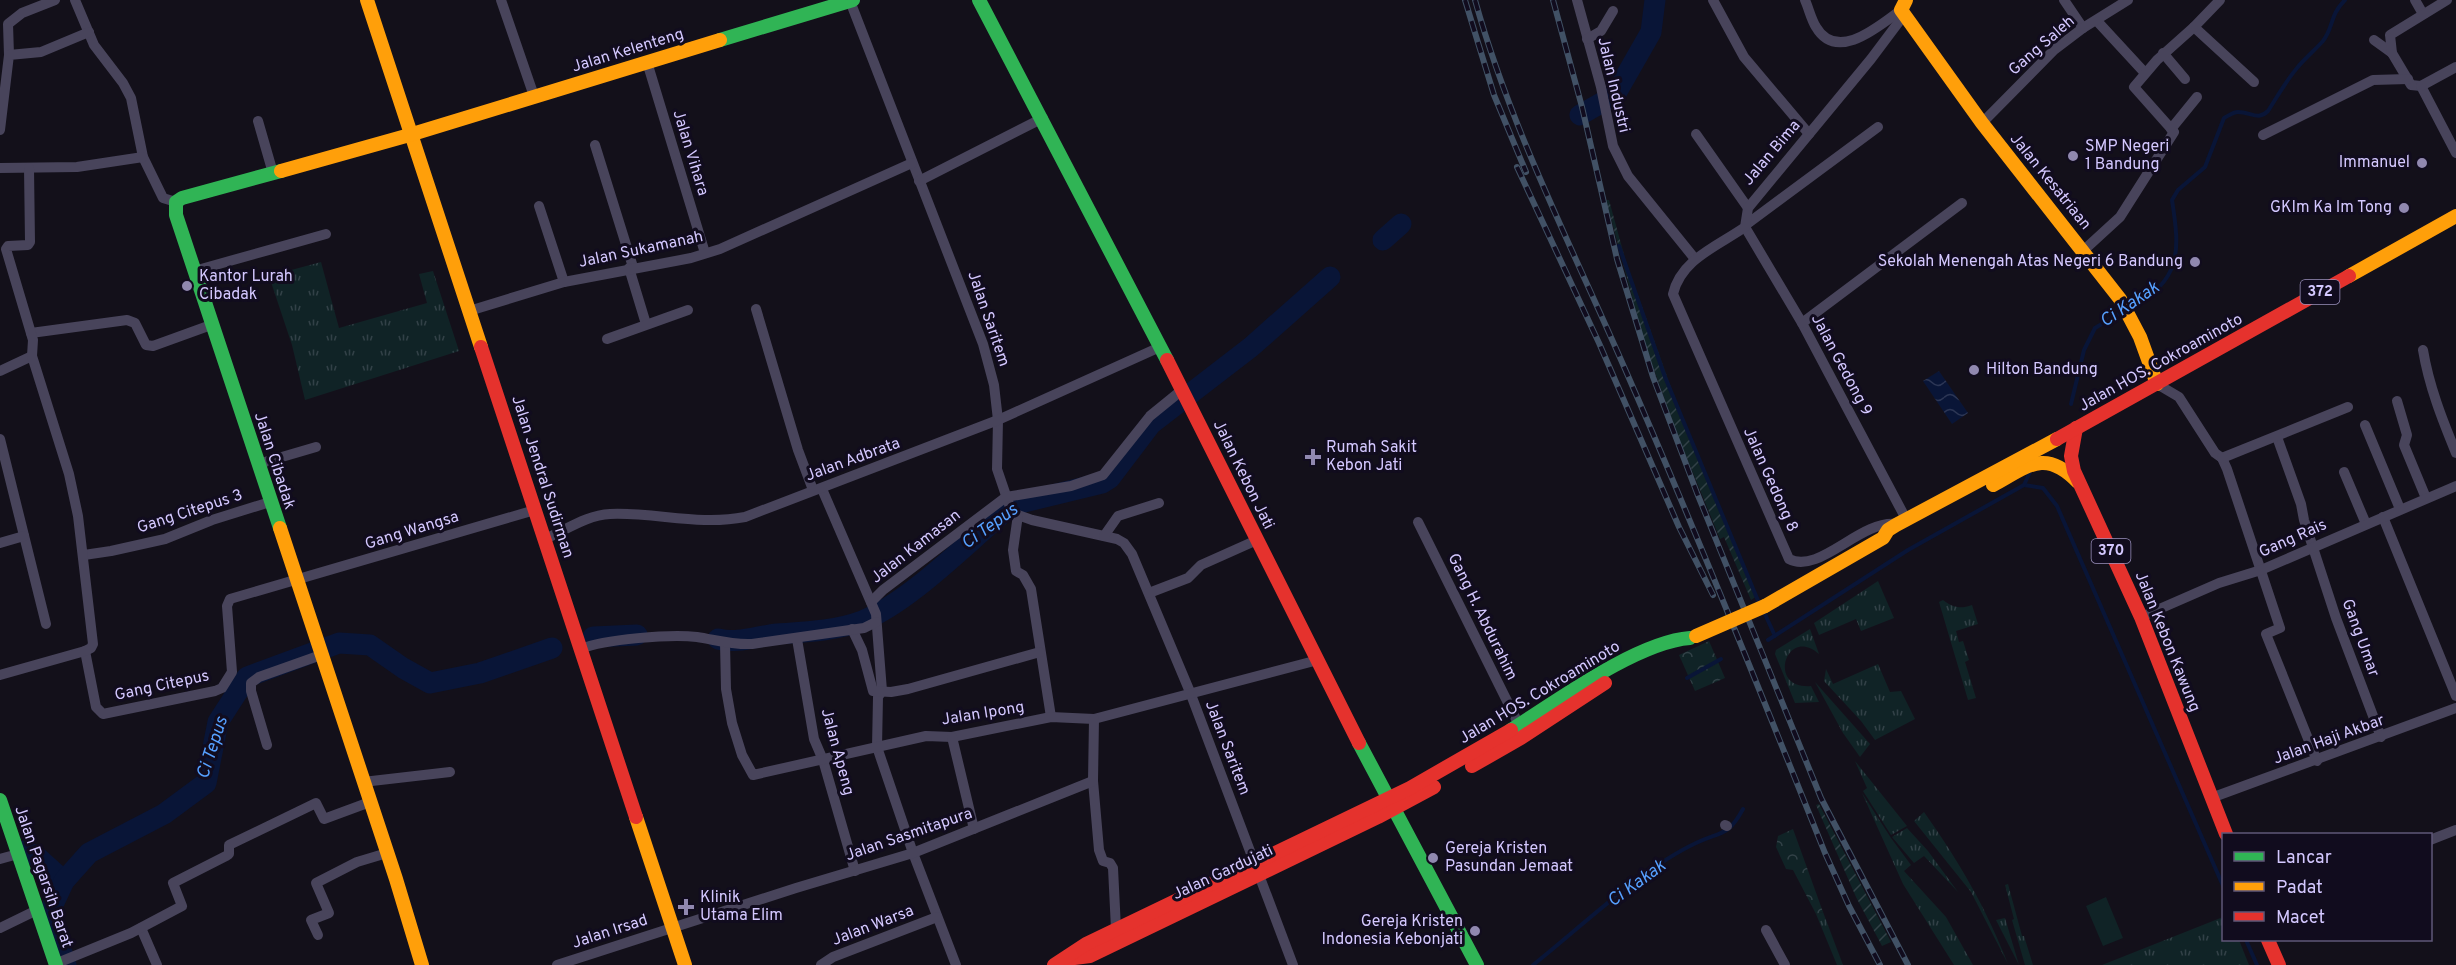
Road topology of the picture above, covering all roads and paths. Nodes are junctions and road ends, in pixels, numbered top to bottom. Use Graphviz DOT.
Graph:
graph roads {
  1 [pos="55,0"];
  2 [pos="75,0"];
  3 [pos="367,0"];
  4 [pos="501,0"];
  5 [pos="980,0"];
  6 [pos="1576,0"];
  7 [pos="1713,0"];
  8 [pos="1805,0"];
  9 [pos="2064,0"];
  10 [pos="2128,0"];
  11 [pos="2220,0"];
  12 [pos="2415,0"];
  13 [pos="2447,0"];
  14 [pos="851,1"];
  15 [pos="1904,8"];
  16 [pos="1613,10"];
  17 [pos="2423,14"];
  18 [pos="2097,21"];
  19 [pos="4,23"];
  20 [pos="2194,27"];
  21 [pos="2083,28"];
  22 [pos="88,32"];
  23 [pos="1587,39"];
  24 [pos="2374,40"];
  25 [pos="2392,53"];
  26 [pos="2163,54"];
  27 [pos="9,55"];
  28 [pos="647,62"];
  29 [pos="2456,67"];
  30 [pos="2145,73"];
  31 [pos="2185,79"];
  32 [pos="2408,79"];
  33 [pos="2254,82"];
  34 [pos="2421,86"];
  35 [pos="534,96"];
  36 [pos="2197,97"];
  37 [pos="1043,118"];
  38 [pos="258,121"];
  39 [pos="1982,123"];
  40 [pos="1878,127"];
  41 [pos="2171,129"];
  42 [pos="0,130"];
  43 [pos="1696,134"];
  44 [pos="1809,134"];
  45 [pos="412,135"];
  46 [pos="2264,135"];
  47 [pos="595,146"];
  48 [pos="2456,153"];
  49 [pos="143,157"];
  50 [pos="912,163"];
  51 [pos="0,168"];
  52 [pos="29,168"];
  53 [pos="273,173"];
  54 [pos="919,182"];
  55 [pos="176,202"];
  56 [pos="1962,203"];
  57 [pos="539,206"];
  58 [pos="1748,207"];
  59 [pos="2456,216"];
  60 [pos="1746,226"];
  61 [pos="326,234"];
  62 [pos="2084,250"];
  63 [pos="705,253"];
  64 [pos="1695,259"];
  65 [pos="631,268"];
  66 [pos="194,271"];
  67 [pos="564,282"];
  68 [pos="756,309"];
  69 [pos="688,310"];
  70 [pos="469,311"];
  71 [pos="1802,323"];
  72 [pos="646,324"];
  73 [pos="212,325"];
  74 [pos="31,333"];
  75 [pos="607,339"];
  76 [pos="1160,347"];
  77 [pos="2423,350"];
  78 [pos="32,356"];
  79 [pos="0,371"];
  80 [pos="2157,384"];
  81 [pos="1183,392"];
  82 [pos="2397,401"];
  83 [pos="2348,407"];
  84 [pos="998,420"];
  85 [pos="2365,425"];
  86 [pos="2076,428"];
  87 [pos="2277,437"];
  88 [pos="0,439"];
  89 [pos="316,447"];
  90 [pos="2455,447"];
  91 [pos="2222,458"];
  92 [pos="258,464"];
  93 [pos="2344,472"];
  94 [pos="2080,485"];
  95 [pos="2456,486"];
  96 [pos="817,490"];
  97 [pos="2426,498"];
  98 [pos="270,502"];
  99 [pos="1159,503"];
  100 [pos="1011,506"];
  101 [pos="2400,509"];
  102 [pos="535,510"];
  103 [pos="2382,517"];
  104 [pos="1418,522"];
  105 [pos="1901,522"];
  106 [pos="2366,524"];
  107 [pos="1104,536"];
  108 [pos="24,537"];
  109 [pos="1883,538"];
  110 [pos="545,539"];
  111 [pos="1257,540"];
  112 [pos="0,543"];
  113 [pos="2313,549"];
  114 [pos="84,555"];
  115 [pos="2261,570"];
  116 [pos="297,581"];
  117 [pos="1149,593"];
  118 [pos="874,611"];
  119 [pos="2141,617"];
  120 [pos="46,624"];
  121 [pos="852,629"];
  122 [pos="797,639"];
  123 [pos="579,643"];
  124 [pos="725,643"];
  125 [pos="85,651"];
  126 [pos="319,651"];
  127 [pos="1040,652"];
  128 [pos="1318,660"];
  129 [pos="0,675"];
  130 [pos="882,691"];
  131 [pos="1190,692"];
  132 [pos="2456,696"];
  133 [pos="1559,706"];
  134 [pos="2456,708"];
  135 [pos="1051,717"];
  136 [pos="1094,718"];
  137 [pos="1519,725"];
  138 [pos="951,737"];
  139 [pos="2381,737"];
  140 [pos="267,745"];
  141 [pos="877,747"];
  142 [pos="823,760"];
  143 [pos="2317,761"];
  144 [pos="1373,771"];
  145 [pos="450,772"];
  146 [pos="1093,781"];
  147 [pos="363,782"];
  148 [pos="1413,793"];
  149 [pos="2211,798"];
  150 [pos="0,800"];
  151 [pos="368,802"];
  152 [pos="1390,804"];
  153 [pos="974,829"];
  154 [pos="2456,830"];
  155 [pos="2226,833"];
  156 [pos="1411,839"];
  157 [pos="2432,839"];
  158 [pos="387,853"];
  159 [pos="913,853"];
  160 [pos="18,854"];
  161 [pos="0,859"];
  162 [pos="1257,869"];
  163 [pos="855,871"];
  164 [pos="37,910"];
  165 [pos="937,917"];
  166 [pos="0,928"];
  167 [pos="141,928"];
  168 [pos="673,928"];
  169 [pos="1116,929"];
  170 [pos="1766,930"];
  171 [pos="318,935"];
  172 [pos="2269,941"];
  173 [pos="1090,955"];
  174 [pos="62,962"];
  175 [pos="1059,962"];
  176 [pos="563,964"];
  177 [pos="157,965"];
  178 [pos="422,965"];
  179 [pos="685,965"];
  180 [pos="821,965"];
  181 [pos="956,965"];
  182 [pos="1293,965"];
  183 [pos="1477,965"];
  184 [pos="1785,965"];
  185 [pos="2279,965"];
  1 -- 19 [label="street"];
  2 -- 22 [label="street"];
  3 -- 45 [label="main road, Jalan Jendral Sudirman"];
  4 -- 35 [label="street"];
  5 -- 37 [label="main road, Jalan Kebon Jati"];
  6 -- 23 [label="street, Jalan Industri"];
  7 -- 44 [label="street"];
  8 -- 15 [label="street"];
  9 -- 21 [label="street"];
  10 -- 18 [label="street, Gang Saleh"];
  11 -- 20 [label="street"];
  12 -- 17 [label="street"];
  13 -- 17 [label="street"];
  14 -- 28 [label="main road, Jalan Kelenteng"];
  14 -- 50 [label="street, Jalan Saritem"];
  15 -- 39 [label="main road, Jalan Kesatriaan"];
  15 -- 44 [label="street, Jalan Bima"];
  16 -- 23 [label="street"];
  17 -- 25 [label="street"];
  18 -- 21 [label="street, Gang Saleh"];
  18 -- 30 [label="street"];
  19 -- 27 [label="street"];
  20 -- 26 [label="street"];
  20 -- 33 [label="street"];
  21 -- 39 [label="street, Gang Saleh"];
  22 -- 27 [label="street"];
  22 -- 49 [label="street"];
  23 -- 64 [label="street, Jalan Industri"];
  24 -- 25 [label="street"];
  25 -- 32 [label="street"];
  26 -- 30 [label="street"];
  26 -- 31 [label="street"];
  27 -- 42 [label="street"];
  28 -- 35 [label="main road, Jalan Kelenteng"];
  28 -- 63 [label="street, Jalan Vihara"];
  29 -- 34 [label="street"];
  30 -- 41 [label="street"];
  32 -- 34 [label="street"];
  32 -- 46 [label="street"];
  34 -- 48 [label="street"];
  35 -- 45 [label="main road, Jalan Kelenteng"];
  36 -- 41 [label="street"];
  37 -- 54 [label="street"];
  37 -- 76 [label="main road, Jalan Kebon Jati"];
  38 -- 53 [label="street"];
  39 -- 62 [label="main road, Jalan Kesatriaan"];
  40 -- 60 [label="street"];
  41 -- 62 [label="street"];
  43 -- 58 [label="street"];
  44 -- 58 [label="street, Jalan Bima"];
  45 -- 53 [label="main road"];
  45 -- 70 [label="main road, Jalan Jendral Sudirman"];
  47 -- 65 [label="street"];
  49 -- 52 [label="street"];
  49 -- 55 [label="street"];
  50 -- 54 [label="street, Jalan Saritem"];
  50 -- 63 [label="street, Jalan Sukamanah"];
  51 -- 52 [label="street"];
  52 -- 74 [label="street"];
  53 -- 55 [label="main road"];
  54 -- 84 [label="street, Jalan Saritem"];
  55 -- 66 [label="main road, Jalan Cibadak"];
  56 -- 71 [label="street"];
  57 -- 67 [label="street"];
  58 -- 60 [label="street, Jalan Bima"];
  59 -- 80 [label="main road, Jalan HOS. Cokroaminoto / 372"];
  60 -- 64 [label="street"];
  60 -- 71 [label="street, Jalan Gedong 9"];
  61 -- 66 [label="street"];
  62 -- 80 [label="main road, Jalan Kesatriaan"];
  63 -- 65 [label="street, Jalan Sukamanah"];
  64 -- 105 [label="street, Jalan Gedong 8"];
  65 -- 67 [label="street, Jalan Sukamanah"];
  65 -- 72 [label="street"];
  66 -- 73 [label="main road, Jalan Cibadak"];
  67 -- 70 [label="street, Jalan Sukamanah"];
  68 -- 96 [label="street"];
  69 -- 72 [label="street"];
  70 -- 102 [label="main road, Jalan Jendral Sudirman"];
  71 -- 105 [label="street, Jalan Gedong 9"];
  72 -- 75 [label="street"];
  73 -- 74 [label="street"];
  73 -- 92 [label="main road, Jalan Cibadak"];
  74 -- 78 [label="street"];
  76 -- 81 [label="main road, Jalan Kebon Jati"];
  76 -- 84 [label="street, Jalan Adbrata"];
  77 -- 90 [label="street"];
  78 -- 79 [label="street"];
  78 -- 114 [label="street"];
  80 -- 86 [label="main road, Jalan HOS. Cokroaminoto / 372"];
  80 -- 91 [label="street"];
  81 -- 100 [label="street, Jalan Kamasan"];
  81 -- 111 [label="main road, Jalan Kebon Jati"];
  82 -- 97 [label="street"];
  83 -- 87 [label="street"];
  84 -- 96 [label="street, Jalan Adbrata"];
  84 -- 100 [label="street, Jalan Saritem"];
  85 -- 101 [label="street"];
  86 -- 94 [label="main road, Jalan Kebon Kawung / 370"];
  86 -- 105 [label="main road, Jalan HOS. Cokroaminoto"];
  87 -- 91 [label="street"];
  87 -- 113 [label="street, Gang Umar"];
  88 -- 108 [label="street"];
  89 -- 92 [label="street"];
  91 -- 115 [label="street"];
  92 -- 98 [label="main road, Jalan Cibadak"];
  93 -- 106 [label="street"];
  94 -- 109 [label="main road, Jalan HOS. Cokroaminoto"];
  94 -- 119 [label="main road, Jalan Kebon Kawung / 370"];
  95 -- 97 [label="street, Gang Rais"];
  96 -- 110 [label="street, Jalan Adbrata"];
  96 -- 118 [label="street"];
  97 -- 101 [label="street, Gang Rais"];
  98 -- 114 [label="street, Gang Citepus 3"];
  98 -- 116 [label="main road, Jalan Cibadak"];
  99 -- 107 [label="street"];
  100 -- 107 [label="street, Jalan Saritem"];
  100 -- 118 [label="street, Jalan Kamasan"];
  100 -- 127 [label="street"];
  101 -- 103 [label="street, Gang Rais"];
  102 -- 110 [label="main road, Jalan Jendral Sudirman"];
  102 -- 116 [label="street, Gang Wangsa"];
  103 -- 106 [label="street, Gang Rais"];
  103 -- 132 [label="street"];
  104 -- 137 [label="street, Gang H. Abdurahim"];
  105 -- 109 [label="main road, Jalan HOS. Cokroaminoto"];
  106 -- 113 [label="street, Gang Rais"];
  107 -- 117 [label="street, Jalan Saritem"];
  108 -- 112 [label="street"];
  108 -- 120 [label="street"];
  109 -- 133 [label="main road, Jalan HOS. Cokroaminoto, bridge"];
  110 -- 123 [label="main road, Jalan Jendral Sudirman"];
  111 -- 117 [label="street"];
  111 -- 128 [label="main road, Jalan Kebon Jati"];
  113 -- 115 [label="street, Gang Rais"];
  113 -- 139 [label="street, Gang Umar"];
  114 -- 125 [label="street"];
  115 -- 119 [label="street, Gang Rais"];
  115 -- 143 [label="street"];
  116 -- 125 [label="street, Gang Citepus"];
  116 -- 126 [label="main road, Jalan Cibadak"];
  117 -- 131 [label="street, Jalan Saritem"];
  118 -- 121 [label="street, Jalan Kamasan"];
  118 -- 130 [label="street"];
  119 -- 149 [label="main road, Jalan Kebon Kawung / 370"];
  121 -- 122 [label="street, Jalan Kamasan"];
  121 -- 130 [label="street"];
  122 -- 124 [label="street, Jalan Kamasan"];
  122 -- 142 [label="street, Jalan Apeng"];
  123 -- 124 [label="street, Jalan Kamasan"];
  123 -- 168 [label="main road, Jalan Jendral Sudirman"];
  124 -- 142 [label="street, Jalan Ipong"];
  125 -- 129 [label="street"];
  126 -- 140 [label="street"];
  126 -- 147 [label="main road, Jalan Cibadak"];
  127 -- 130 [label="street"];
  127 -- 135 [label="street"];
  128 -- 131 [label="street, Jalan Ipong"];
  128 -- 144 [label="main road, Jalan Kebon Jati"];
  130 -- 141 [label="street"];
  131 -- 136 [label="street, Jalan Ipong"];
  131 -- 162 [label="street, Jalan Saritem"];
  133 -- 137 [label="main road, Jalan HOS. Cokroaminoto"];
  133 -- 148 [label="main road, Jalan HOS. Cokroaminoto"];
  134 -- 139 [label="street, Jalan Haji Akbar"];
  135 -- 136 [label="street, Jalan Ipong"];
  135 -- 138 [label="street, Jalan Ipong"];
  136 -- 146 [label="street"];
  137 -- 148 [label="main road, Jalan HOS. Cokroaminoto"];
  138 -- 141 [label="street, Jalan Ipong"];
  138 -- 153 [label="street"];
  139 -- 143 [label="street, Jalan Haji Akbar"];
  141 -- 142 [label="street, Jalan Ipong"];
  141 -- 159 [label="street"];
  142 -- 163 [label="street, Jalan Apeng"];
  143 -- 149 [label="street, Jalan Haji Akbar"];
  144 -- 148 [label="main road"];
  144 -- 152 [label="main road, Jalan Kebon Jati"];
  145 -- 147 [label="street"];
  146 -- 153 [label="street, Jalan Sasmitapura"];
  146 -- 169 [label="street"];
  147 -- 151 [label="main road, Jalan Cibadak"];
  148 -- 152 [label="main road, Jalan HOS. Cokroaminoto"];
  148 -- 156 [label="main road"];
  149 -- 155 [label="main road, Jalan Kebon Kawung / 370"];
  150 -- 160 [label="main road, Jalan Pagarsih Barat"];
  151 -- 158 [label="main road, Jalan Cibadak"];
  151 -- 167 [label="street"];
  152 -- 156 [label="main road, Jalan Kebon Jati"];
  152 -- 162 [label="main road, Jalan Gardujati"];
  153 -- 159 [label="street, Jalan Sasmitapura"];
  154 -- 157 [label="street"];
  156 -- 183 [label="main road, Jalan Kebon Jati"];
  158 -- 171 [label="street"];
  158 -- 178 [label="main road, Jalan Cibadak"];
  159 -- 163 [label="street, Jalan Sasmitapura"];
  159 -- 165 [label="street"];
  160 -- 161 [label="street"];
  160 -- 164 [label="main road, Jalan Pagarsih Barat"];
  162 -- 169 [label="main road, Jalan Gardujati"];
  162 -- 173 [label="main road, Jalan Gardujati"];
  162 -- 182 [label="street, Jalan Saritem"];
  163 -- 168 [label="street, Jalan Sasmitapura"];
  164 -- 166 [label="street"];
  164 -- 174 [label="main road, Jalan Pagarsih Barat"];
  165 -- 180 [label="street, Jalan Warsa"];
  165 -- 181 [label="street"];
  167 -- 174 [label="street"];
  167 -- 177 [label="street"];
  168 -- 176 [label="street, Jalan Irsad"];
  168 -- 179 [label="main road, Jalan Jendral Sudirman"];
  169 -- 173 [label="main road, Jalan Gardujati"];
  170 -- 184 [label="street"];
  172 -- 185 [label="main road"];
  173 -- 175 [label="main road, Jalan Gardujati"];
}
